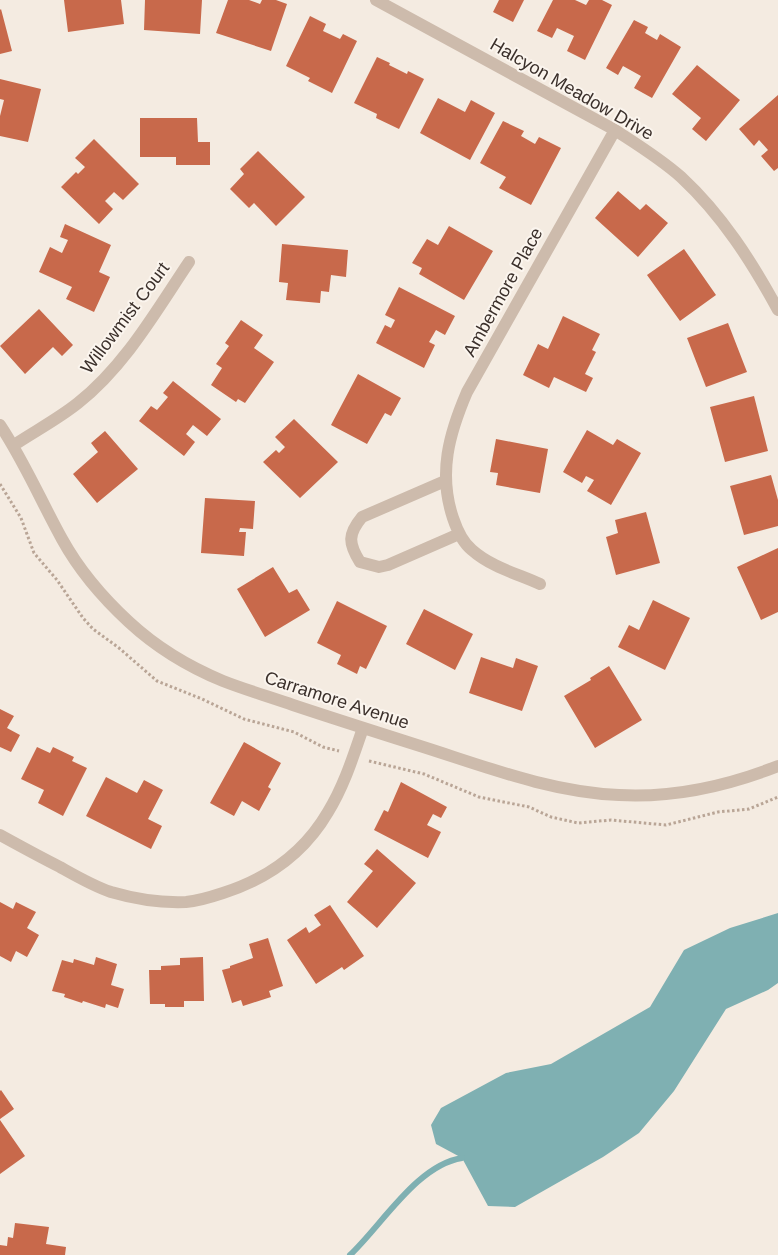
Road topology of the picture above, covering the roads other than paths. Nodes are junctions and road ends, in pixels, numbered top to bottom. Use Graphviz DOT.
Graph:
graph roads {
  1 [pos="376,0"];
  2 [pos="615,130"];
  3 [pos="189,262"];
  4 [pos="778,310"];
  5 [pos="0,425"];
  6 [pos="14,445"];
  7 [pos="445,481"];
  8 [pos="459,534"];
  9 [pos="540,584"];
  10 [pos="363,728"];
  11 [pos="778,766"];
  12 [pos="0,835"];
  1 -- 2 [label="street, Halcyon Meadow Drive"];
  2 -- 4 [label="street, Halcyon Meadow Drive"];
  2 -- 7 [label="street, Ambermore Place"];
  3 -- 6 [label="street, Willowmist Court"];
  5 -- 6 [label="street, Carramore Avenue"];
  6 -- 10 [label="street, Carramore Avenue"];
  7 -- 8 [label="street, Ambermore Place"];
  7 -- 8 [label="street"];
  8 -- 9 [label="street, Ambermore Place"];
  10 -- 11 [label="street, Carramore Avenue"];
  10 -- 12 [label="street"];
}
